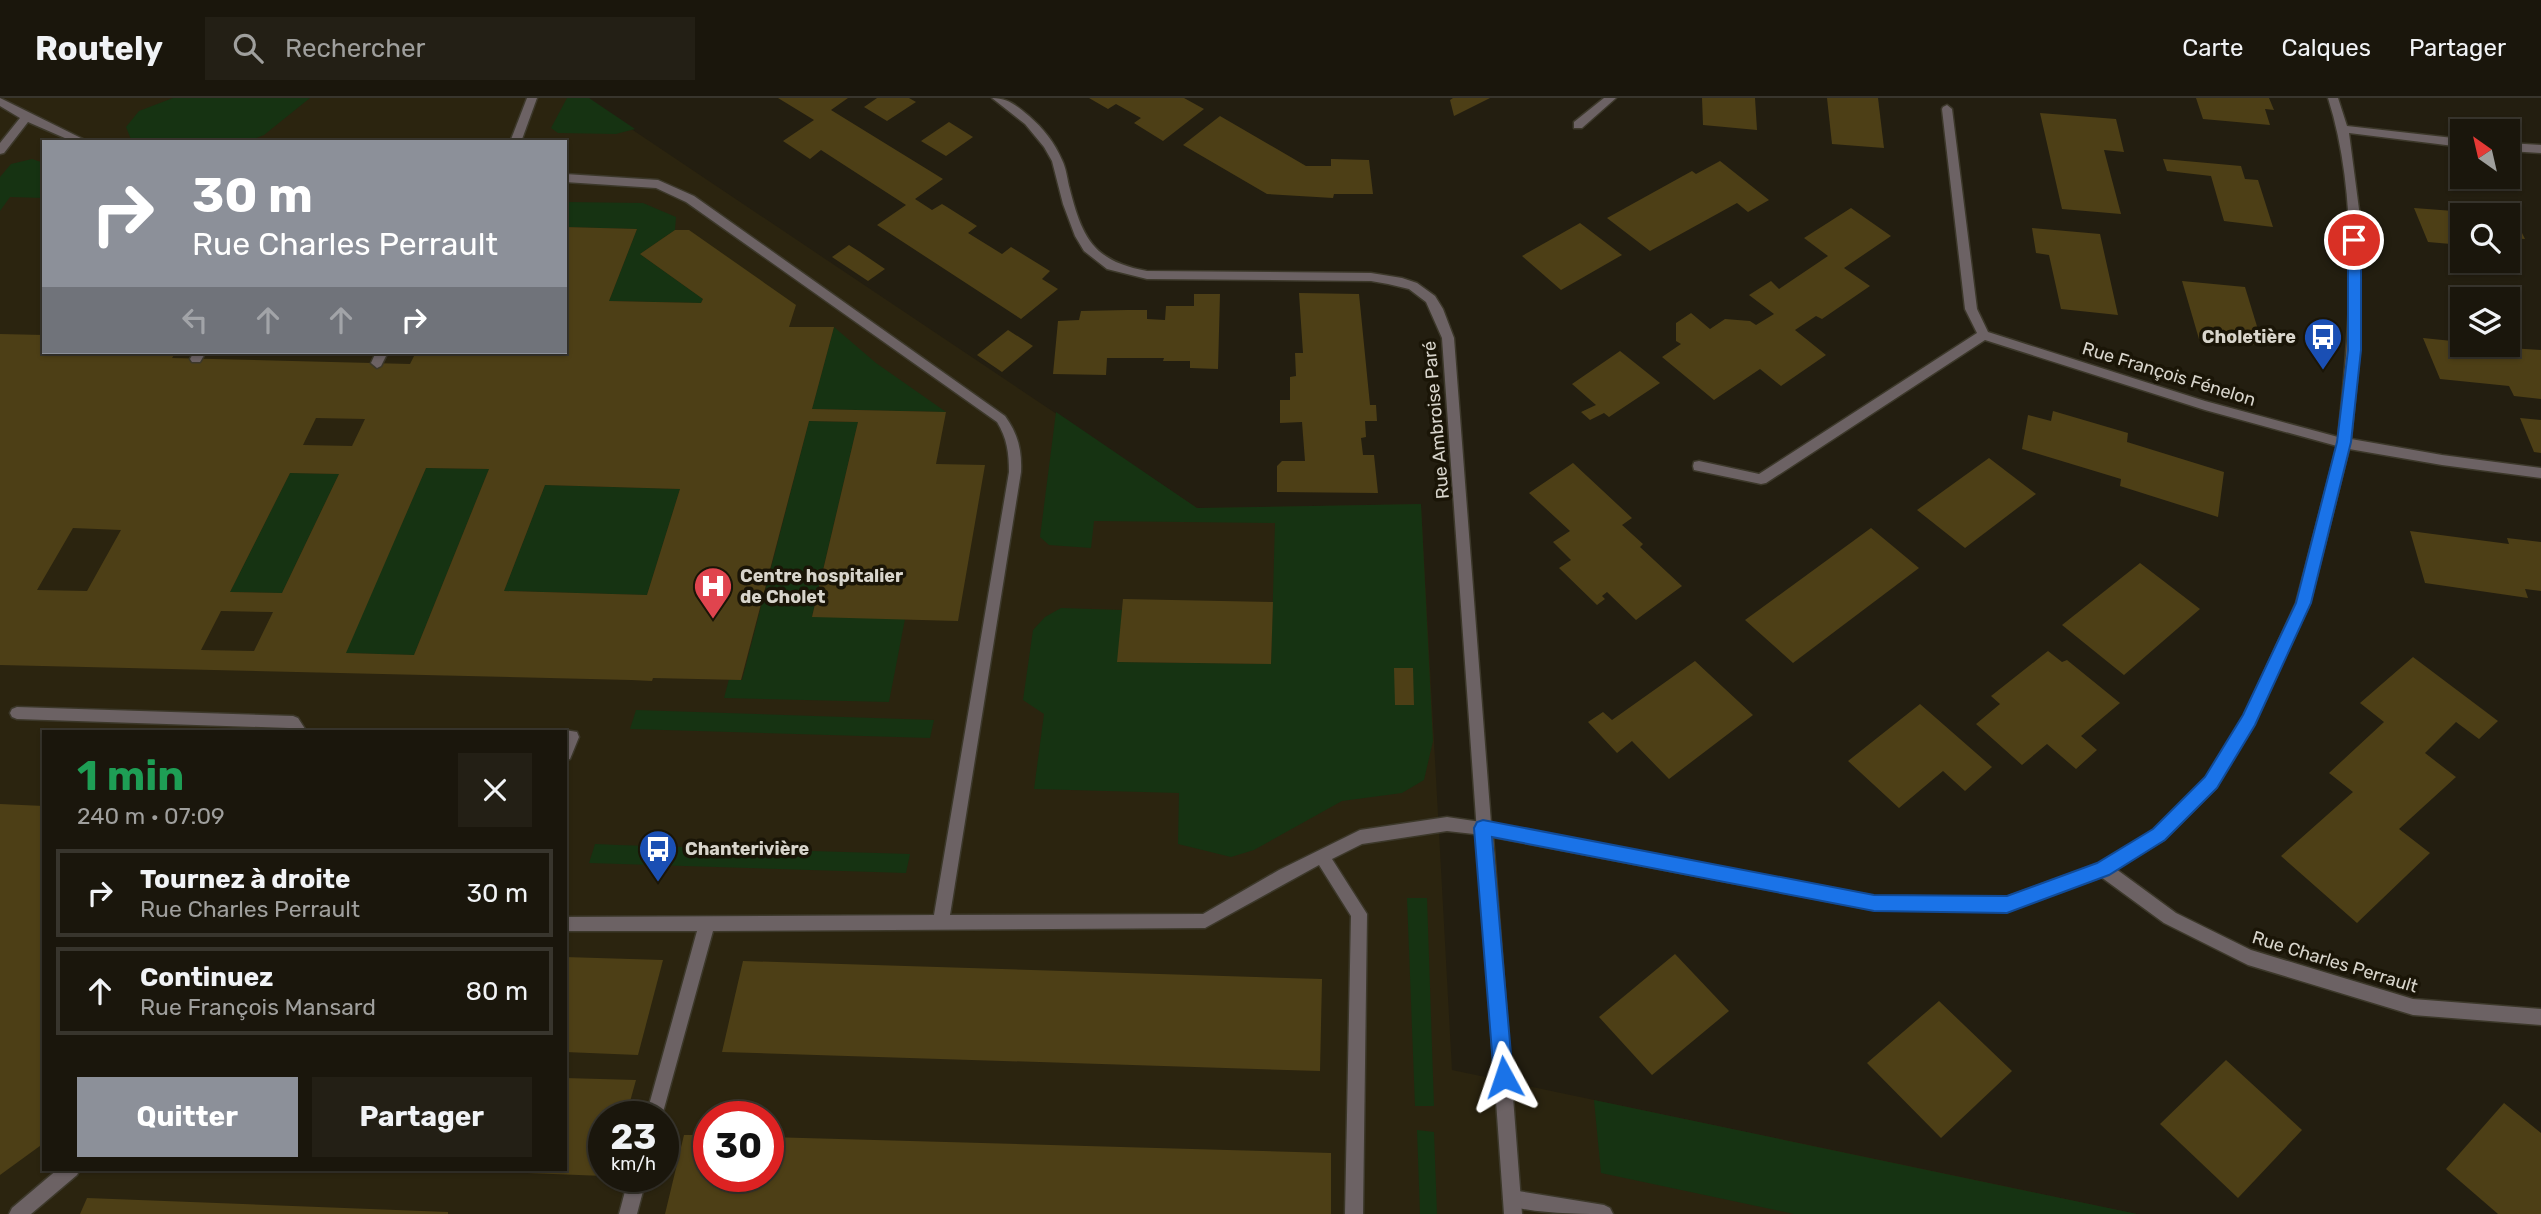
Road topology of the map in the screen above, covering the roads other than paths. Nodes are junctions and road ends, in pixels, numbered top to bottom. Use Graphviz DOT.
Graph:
graph roads {
  1 [pos="532,98"];
  2 [pos="997,98"];
  3 [pos="1611,98"];
  4 [pos="2333,98"];
  5 [pos="0,101"];
  6 [pos="1947,109"];
  7 [pos="26,117"];
  8 [pos="1578,125"];
  9 [pos="2343,129"];
  10 [pos="79,140"];
  11 [pos="515,140"];
  12 [pos="2450,142"];
  13 [pos="2520,148"];
  14 [pos="2541,149"];
  15 [pos="0,150"];
  16 [pos="567,178"];
  17 [pos="1984,335"];
  18 [pos="2344,442"];
  19 [pos="1699,466"];
  20 [pos="2541,474"];
  21 [pos="17,713"];
  22 [pos="299,730"];
  23 [pos="567,736"];
  24 [pos="567,749"];
  25 [pos="1483,828"];
  26 [pos="1321,856"];
  27 [pos="2103,869"];
  28 [pos="941,922"];
  29 [pos="707,923"];
  30 [pos="567,924"];
  31 [pos="2541,1017"];
  32 [pos="658,1101"];
  33 [pos="69,1171"];
  34 [pos="634,1192"];
  35 [pos="1513,1207"];
  36 [pos="18,1214"];
  37 [pos="628,1214"];
  38 [pos="1354,1214"];
  39 [pos="1604,1214"];
  1 -- 11 [label="street"];
  2 -- 25 [label="street, Rue Ambroise Paré"];
  3 -- 8 [label="street"];
  4 -- 9 [label="street"];
  5 -- 7 [label="street"];
  6 -- 17 [label="street"];
  7 -- 10 [label="street"];
  7 -- 15 [label="street"];
  9 -- 12 [label="street"];
  9 -- 18 [label="street"];
  13 -- 14 [label="street"];
  16 -- 28 [label="street"];
  17 -- 18 [label="street, Rue François Fénelon"];
  17 -- 19 [label="street"];
  18 -- 20 [label="street, Rue François Fénelon"];
  18 -- 27 [label="street"];
  21 -- 22 [label="street"];
  23 -- 24 [label="street"];
  25 -- 26 [label="street"];
  25 -- 27 [label="street"];
  25 -- 35 [label="street, Rue Ambroise Paré"];
  26 -- 28 [label="street"];
  26 -- 38 [label="street"];
  27 -- 31 [label="street, Rue Charles Perrault"];
  28 -- 29 [label="street"];
  29 -- 30 [label="street"];
  29 -- 32 [label="street"];
  33 -- 36 [label="street"];
  34 -- 37 [label="street"];
  35 -- 39 [label="street"];
}
